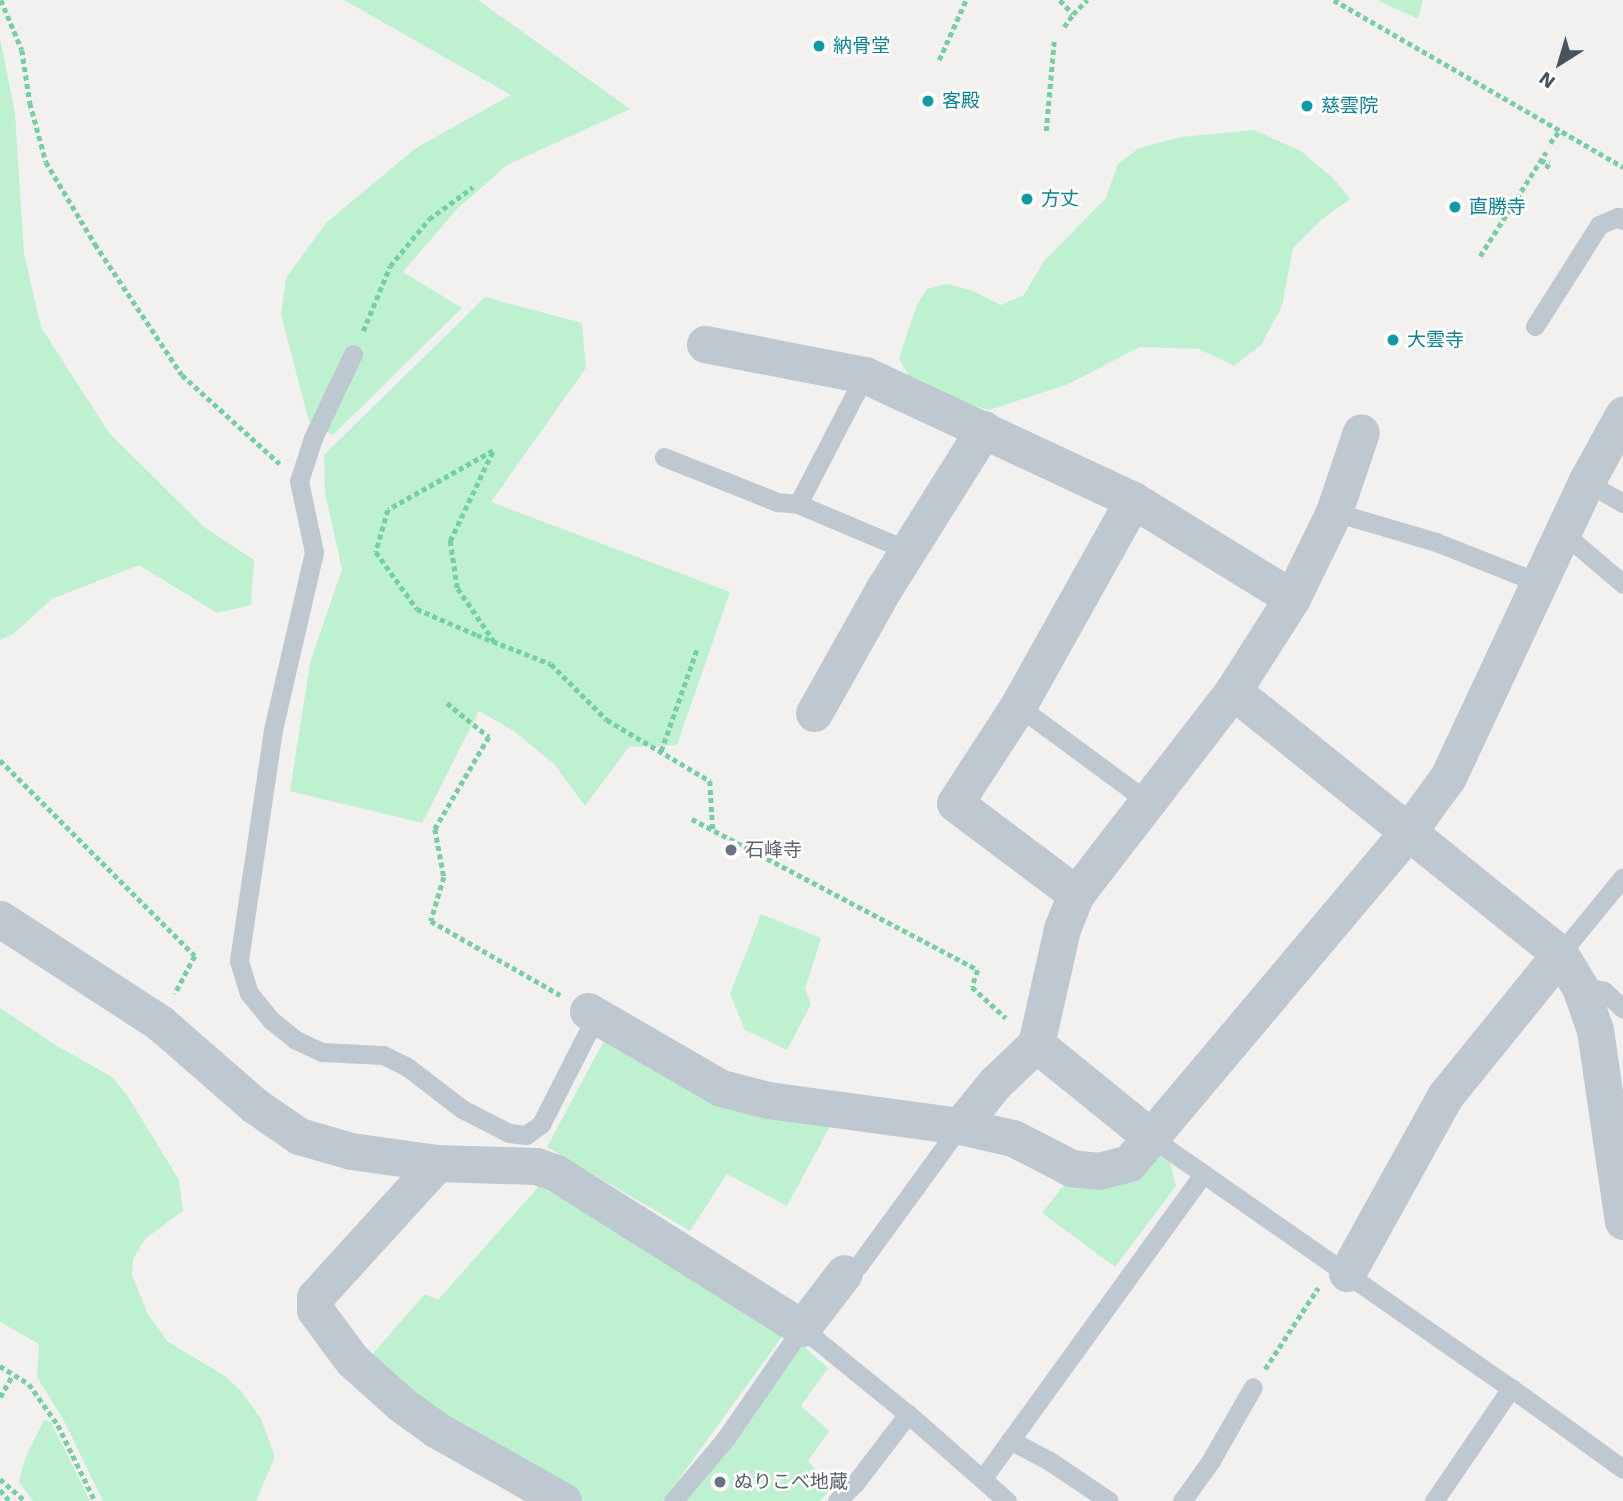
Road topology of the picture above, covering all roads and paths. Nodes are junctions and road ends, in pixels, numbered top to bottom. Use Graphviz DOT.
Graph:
graph roads {
  1 [pos="1,0"];
  2 [pos="966,0"];
  3 [pos="1060,0"];
  4 [pos="1087,0"];
  5 [pos="1334,0"];
  6 [pos="1073,14"];
  7 [pos="1064,27"];
  8 [pos="1054,41"];
  9 [pos="939,60"];
  10 [pos="1560,130"];
  11 [pos="1046,131"];
  12 [pos="1550,143"];
  13 [pos="1545,152"];
  14 [pos="1541,160"];
  15 [pos="1623,167"];
  16 [pos="1545,171"];
  17 [pos="473,187"];
  18 [pos="1623,220"];
  19 [pos="1480,256"];
  20 [pos="1535,326"];
  21 [pos="705,344"];
  22 [pos="353,354"];
  23 [pos="865,375"];
  24 [pos="1623,415"];
  25 [pos="984,429"];
  26 [pos="1361,432"];
  27 [pos="664,457"];
  28 [pos="299,481"];
  29 [pos="1586,482"];
  30 [pos="1133,499"];
  31 [pos="1623,503"];
  32 [pos="798,505"];
  33 [pos="1334,512"];
  34 [pos="1562,532"];
  35 [pos="907,550"];
  36 [pos="1537,582"];
  37 [pos="1623,584"];
  38 [pos="1292,598"];
  39 [pos="494,642"];
  40 [pos="697,649"];
  41 [pos="1233,691"];
  42 [pos="447,703"];
  43 [pos="1018,706"];
  44 [pos="814,713"];
  45 [pos="661,751"];
  46 [pos="0,760"];
  47 [pos="1148,802"];
  48 [pos="692,819"];
  49 [pos="713,831"];
  50 [pos="1408,832"];
  51 [pos="1623,877"];
  52 [pos="1076,894"];
  53 [pos="0,919"];
  54 [pos="1560,954"];
  55 [pos="1580,987"];
  56 [pos="584,1009"];
  57 [pos="1623,1009"];
  58 [pos="160,1023"];
  59 [pos="1036,1044"];
  60 [pos="960,1126"];
  61 [pos="1152,1138"];
  62 [pos="437,1163"];
  63 [pos="1203,1174"];
  64 [pos="1623,1221"];
  65 [pos="1341,1269"];
  66 [pos="845,1273"];
  67 [pos="802,1328"];
  68 [pos="0,1366"];
  69 [pos="12,1376"];
  70 [pos="1253,1387"];
  71 [pos="1511,1388"];
  72 [pos="0,1397"];
  73 [pos="908,1414"];
  74 [pos="1010,1440"];
  75 [pos="1623,1469"];
  76 [pos="983,1478"];
  77 [pos="0,1479"];
  78 [pos="0,1490"];
  79 [pos="10,1501"];
  80 [pos="25,1501"];
  81 [pos="95,1501"];
  82 [pos="563,1501"];
  83 [pos="673,1501"];
  84 [pos="837,1501"];
  85 [pos="1007,1501"];
  86 [pos="1109,1501"];
  87 [pos="1182,1501"];
  88 [pos="1434,1501"];
  1 -- 28 [label="path"];
  2 -- 9 [label="path"];
  3 -- 6 [label="path"];
  4 -- 6 [label="path"];
  5 -- 10 [label="path"];
  6 -- 7 [label="path"];
  8 -- 11 [label="path"];
  10 -- 12 [label="path"];
  10 -- 15 [label="path"];
  13 -- 14 [label="path"];
  14 -- 16 [label="path"];
  14 -- 19 [label="path"];
  17 -- 22 [label="path"];
  18 -- 20 [label="lane"];
  21 -- 23 [label="street"];
  22 -- 28 [label="lane"];
  23 -- 25 [label="street"];
  23 -- 32 [label="lane"];
  24 -- 29 [label="street"];
  25 -- 30 [label="street"];
  25 -- 35 [label="street"];
  26 -- 33 [label="street"];
  27 -- 32 [label="lane"];
  28 -- 56 [label="lane"];
  29 -- 31 [label="lane"];
  29 -- 34 [label="street"];
  30 -- 38 [label="street"];
  30 -- 43 [label="street"];
  32 -- 35 [label="lane"];
  33 -- 36 [label="lane"];
  33 -- 38 [label="street"];
  34 -- 36 [label="street"];
  34 -- 37 [label="lane"];
  35 -- 44 [label="street"];
  36 -- 50 [label="street"];
  38 -- 41 [label="street"];
  39 -- 39 [label="path"];
  39 -- 45 [label="path"];
  40 -- 45 [label="path"];
  41 -- 47 [label="street"];
  41 -- 50 [label="street"];
  42 -- 56 [label="path"];
  43 -- 47 [label="lane"];
  43 -- 52 [label="street"];
  45 -- 49 [label="path"];
  46 -- 58 [label="path"];
  47 -- 52 [label="street"];
  48 -- 49 [label="path"];
  49 -- 59 [label="path"];
  50 -- 54 [label="street"];
  50 -- 61 [label="street"];
  51 -- 54 [label="lane"];
  52 -- 59 [label="street"];
  53 -- 58 [label="street"];
  54 -- 55 [label="street"];
  54 -- 65 [label="street"];
  55 -- 57 [label="lane"];
  55 -- 64 [label="street"];
  56 -- 60 [label="street"];
  58 -- 62 [label="street"];
  59 -- 60 [label="street"];
  59 -- 61 [label="street"];
  60 -- 61 [label="street"];
  60 -- 66 [label="lane"];
  61 -- 63 [label="lane"];
  62 -- 67 [label="street"];
  62 -- 82 [label="street"];
  63 -- 65 [label="lane"];
  63 -- 74 [label="lane"];
  65 -- 70 [label="path"];
  65 -- 71 [label="lane"];
  66 -- 67 [label="street"];
  67 -- 73 [label="lane"];
  67 -- 83 [label="lane"];
  68 -- 69 [label="path"];
  69 -- 72 [label="path"];
  69 -- 81 [label="path"];
  70 -- 87 [label="lane"];
  71 -- 75 [label="lane"];
  71 -- 88 [label="lane"];
  73 -- 76 [label="lane"];
  73 -- 84 [label="lane"];
  74 -- 76 [label="lane"];
  74 -- 86 [label="lane"];
  76 -- 85 [label="lane"];
  77 -- 80 [label="path"];
  78 -- 79 [label="path"];
}
